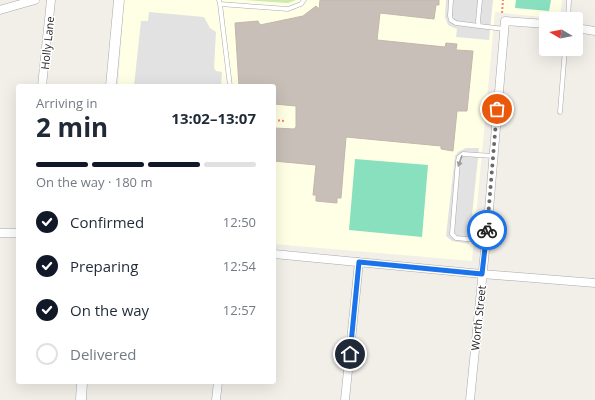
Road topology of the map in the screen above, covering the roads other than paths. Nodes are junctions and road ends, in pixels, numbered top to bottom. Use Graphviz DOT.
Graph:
graph roads {
  1 [pos="35,0"];
  2 [pos="51,0"];
  3 [pos="118,0"];
  4 [pos="304,0"];
  5 [pos="451,0"];
  6 [pos="480,0"];
  7 [pos="569,0"];
  8 [pos="220,2"];
  9 [pos="0,10"];
  10 [pos="568,12"];
  11 [pos="503,21"];
  12 [pos="539,24"];
  13 [pos="479,26"];
  14 [pos="583,29"];
  15 [pos="595,31"];
  16 [pos="564,56"];
  17 [pos="42,84"];
  18 [pos="111,84"];
  19 [pos="230,84"];
  20 [pos="560,112"];
  21 [pos="493,156"];
  22 [pos="0,233"];
  23 [pos="16,233"];
  24 [pos="486,241"];
  25 [pos="276,254"];
  26 [pos="359,262"];
  27 [pos="482,274"];
  28 [pos="595,283"];
  29 [pos="82,384"];
  30 [pos="218,384"];
  31 [pos="81,400"];
  32 [pos="216,400"];
  33 [pos="345,400"];
  34 [pos="470,400"];
  1 -- 9 [label="street"];
  2 -- 17 [label="street, Holly Lane"];
  3 -- 18 [label="street"];
  4 -- 8 [label="lane"];
  5 -- 13 [label="lane"];
  6 -- 13 [label="lane"];
  7 -- 10 [label="lane"];
  8 -- 19 [label="lane"];
  11 -- 12 [label="street"];
  11 -- 13 [label="lane"];
  11 -- 21 [label="street, Worth Street"];
  14 -- 15 [label="street"];
  16 -- 20 [label="lane"];
  21 -- 24 [label="street, Worth Street"];
  21 -- 24 [label="lane, one-way"];
  22 -- 23 [label="street"];
  24 -- 27 [label="street, Worth Street"];
  25 -- 26 [label="street"];
  26 -- 27 [label="street"];
  26 -- 33 [label="street"];
  27 -- 28 [label="street"];
  27 -- 34 [label="street, Worth Street"];
  29 -- 31 [label="street"];
  30 -- 32 [label="street"];
}
